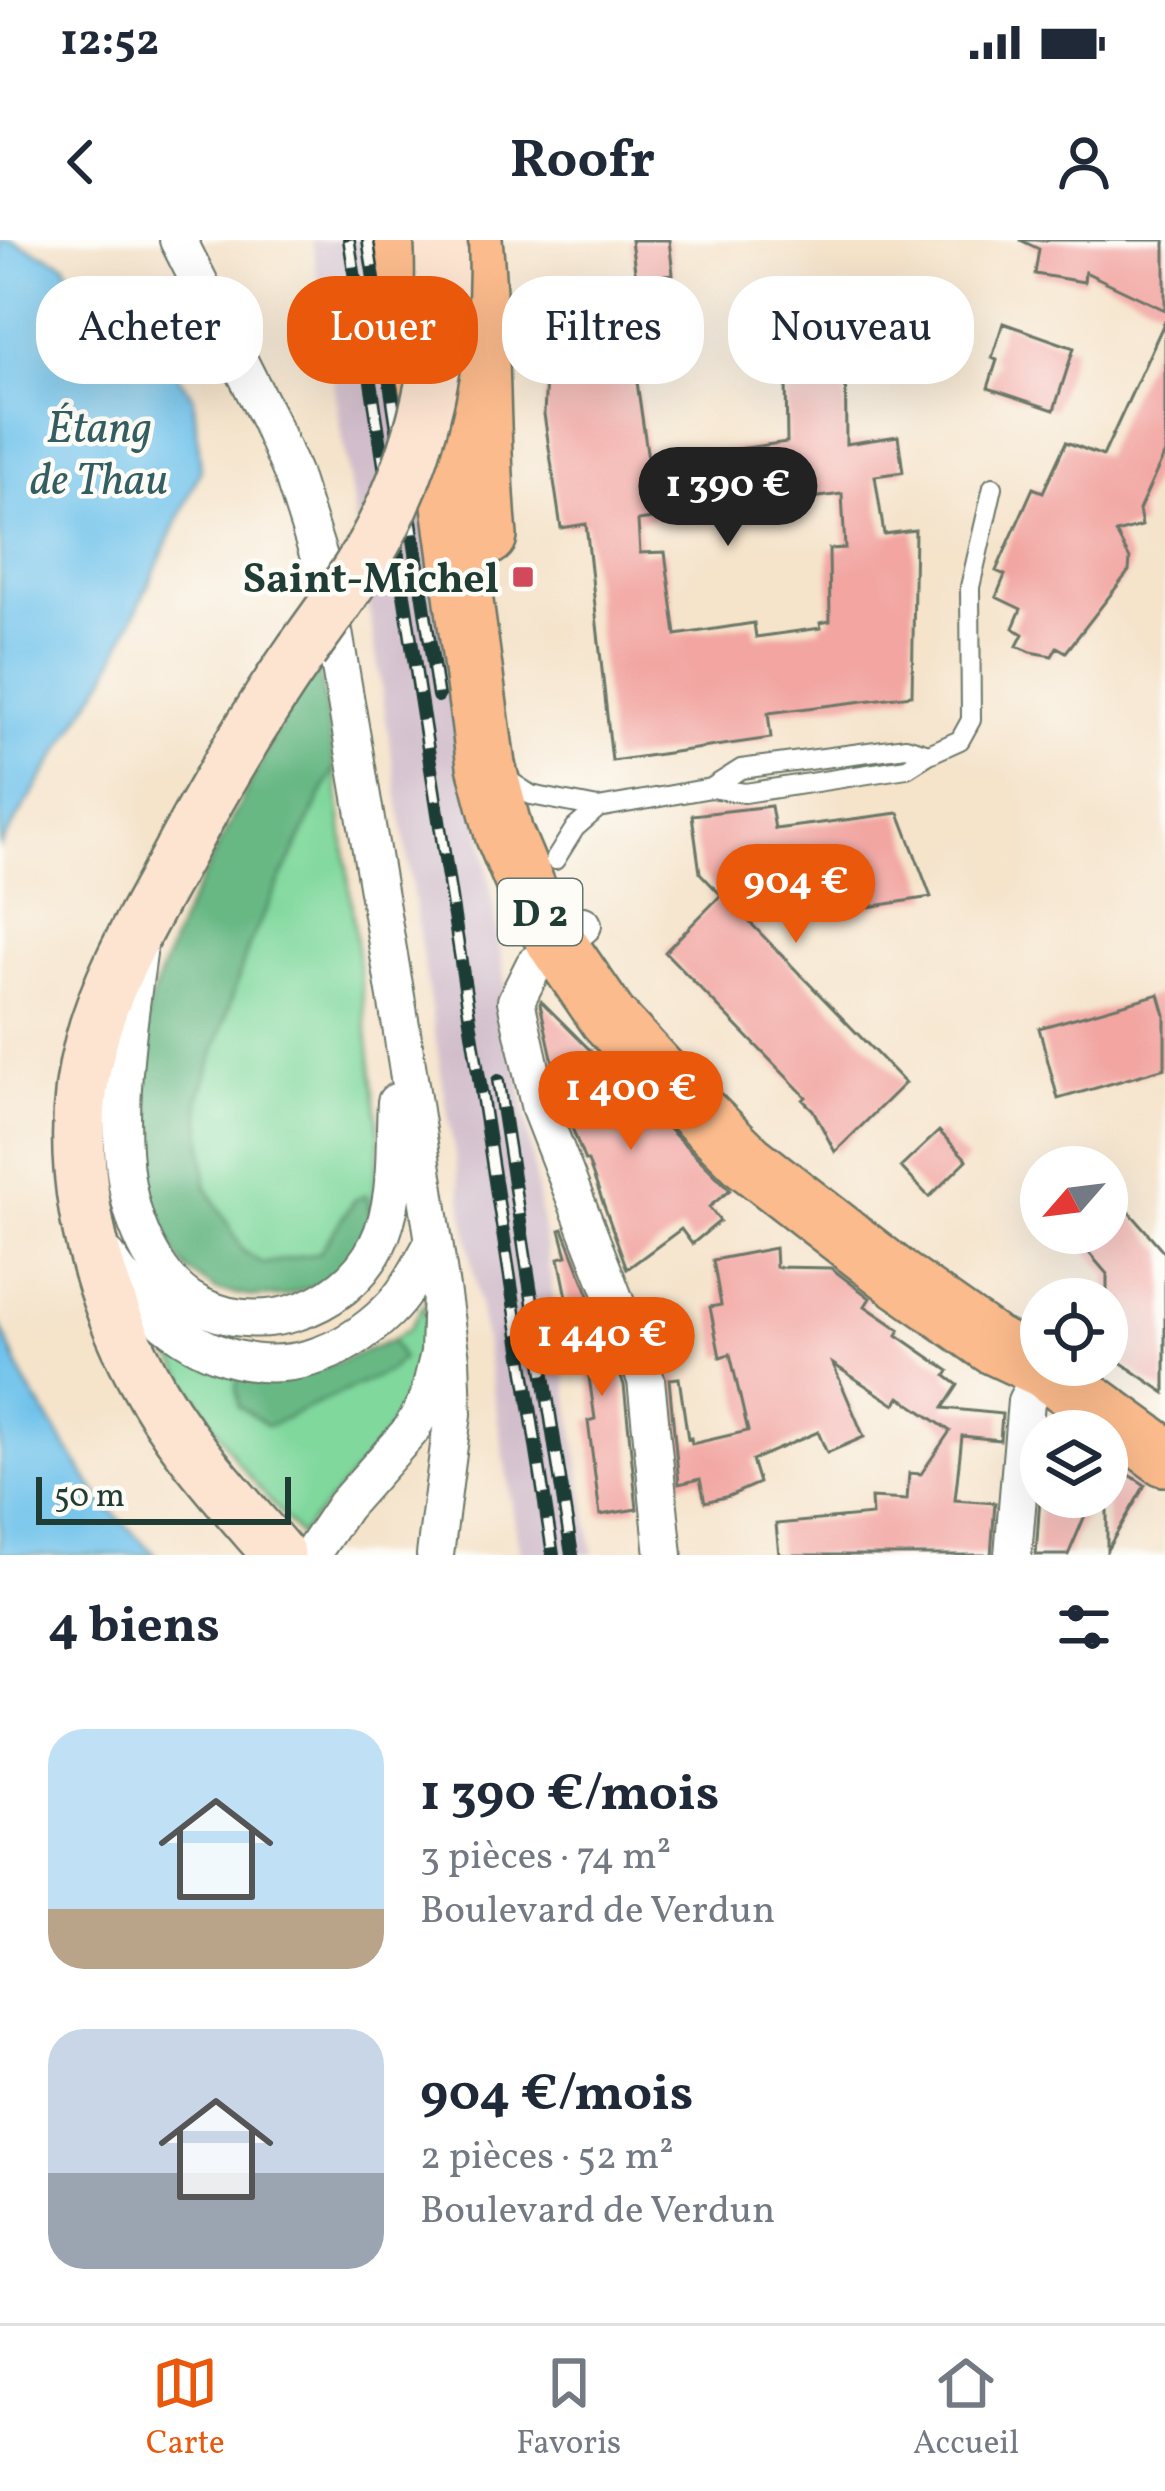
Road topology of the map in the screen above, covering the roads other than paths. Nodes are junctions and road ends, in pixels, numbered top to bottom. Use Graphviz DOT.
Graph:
graph roads {
  1 [pos="178,240"];
  2 [pos="401,240"];
  3 [pos="441,240"];
  4 [pos="473,240"];
  5 [pos="993,487"];
  6 [pos="508,780"];
  7 [pos="598,808"];
  8 [pos="555,860"];
  9 [pos="143,919"];
  10 [pos="571,935"];
  11 [pos="402,1032"];
  12 [pos="90,1228"];
  13 [pos="434,1240"];
  14 [pos="441,1288"];
  15 [pos="1020,1339"];
  16 [pos="1034,1386"];
  17 [pos="1067,1386"];
  18 [pos="1165,1457"];
  19 [pos="279,1555"];
  20 [pos="310,1555"];
  21 [pos="435,1555"];
  22 [pos="664,1555"];
  23 [pos="1013,1555"];
  1 -- 11 [label="street"];
  2 -- 6 [label="main road, D 2"];
  3 -- 9 [label="street, bridge"];
  4 -- 6 [label="main road, D 2"];
  5 -- 7 [label="lane"];
  6 -- 7 [label="lane"];
  6 -- 8 [label="main road, D 2"];
  6 -- 10 [label="main road, D 2"];
  7 -- 8 [label="lane"];
  8 -- 10 [label="main road, D 2"];
  9 -- 11 [label="street"];
  9 -- 12 [label="street"];
  10 -- 15 [label="main road, D 2"];
  10 -- 22 [label="street"];
  11 -- 13 [label="street"];
  12 -- 13 [label="street"];
  12 -- 19 [label="street"];
  13 -- 14 [label="street"];
  14 -- 20 [label="street"];
  14 -- 21 [label="street"];
  16 -- 23 [label="street"];
  17 -- 18 [label="main road, D 2"];
}
